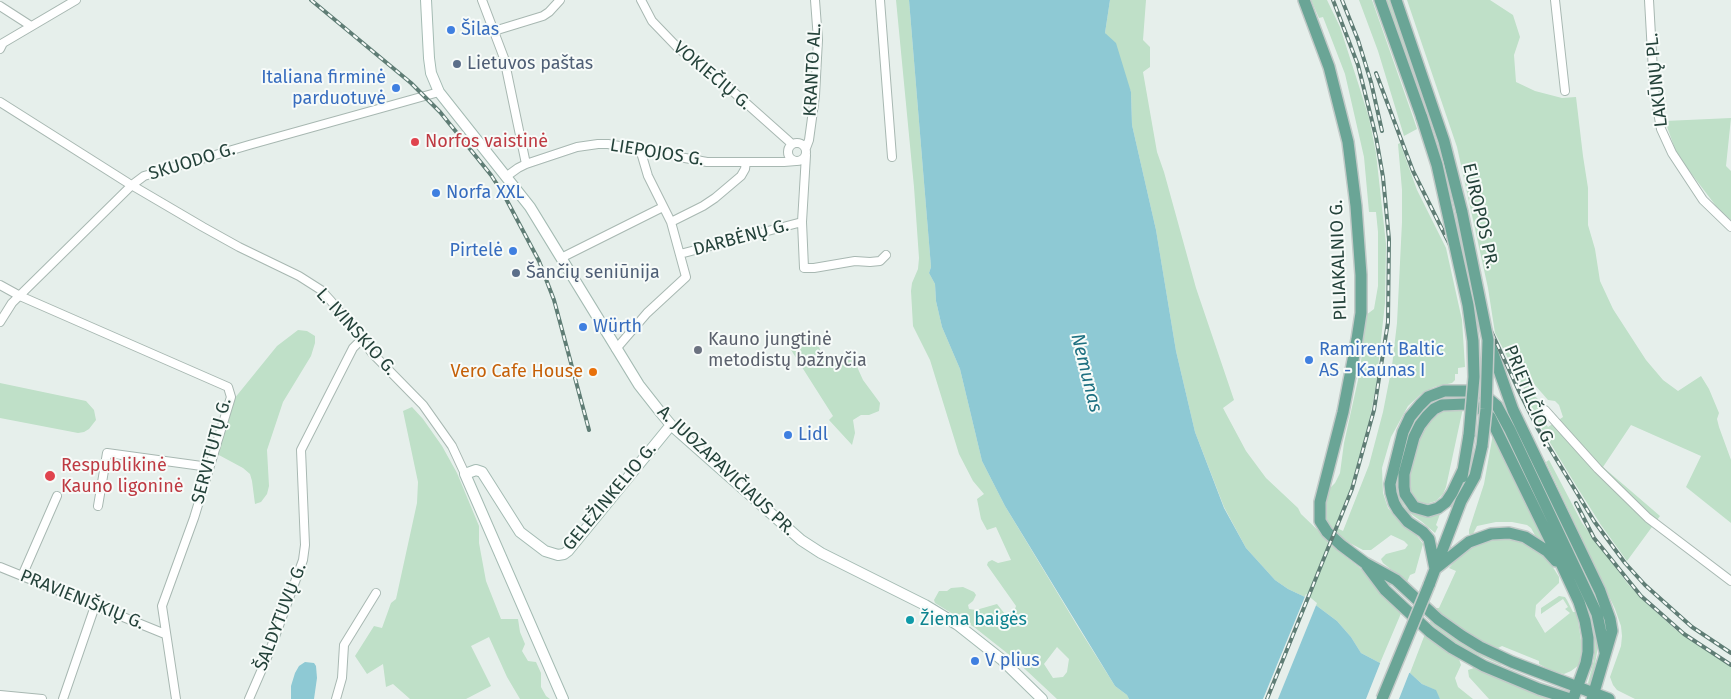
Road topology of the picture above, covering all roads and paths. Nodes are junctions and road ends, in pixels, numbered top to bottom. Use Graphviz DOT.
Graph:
graph roads {
  1 [pos="76,0"];
  2 [pos="426,0"];
  3 [pos="482,0"];
  4 [pos="560,0"];
  5 [pos="641,0"];
  6 [pos="815,0"];
  7 [pos="880,0"];
  8 [pos="1304,0"];
  9 [pos="1380,0"];
  10 [pos="1396,0"];
  11 [pos="1555,0"];
  12 [pos="1649,0"];
  13 [pos="0,6"];
  14 [pos="31,26"];
  15 [pos="494,31"];
  16 [pos="1,44"];
  17 [pos="1565,91"];
  18 [pos="438,92"];
  19 [pos="0,102"];
  20 [pos="792,144"];
  21 [pos="806,147"];
  22 [pos="640,149"];
  23 [pos="892,158"];
  24 [pos="786,159"];
  25 [pos="798,161"];
  26 [pos="746,162"];
  27 [pos="526,164"];
  28 [pos="805,168"];
  29 [pos="507,176"];
  30 [pos="132,185"];
  31 [pos="664,207"];
  32 [pos="671,222"];
  33 [pos="802,222"];
  34 [pos="1731,227"];
  35 [pos="680,254"];
  36 [pos="886,255"];
  37 [pos="561,258"];
  38 [pos="0,285"];
  39 [pos="20,296"];
  40 [pos="0,322"];
  41 [pos="361,340"];
  42 [pos="1488,340"];
  43 [pos="616,349"];
  44 [pos="1545,410"];
  45 [pos="671,424"];
  46 [pos="209,468"];
  47 [pos="1463,470"];
  48 [pos="465,474"];
  49 [pos="57,496"];
  50 [pos="1461,501"];
  51 [pos="98,506"];
  52 [pos="1364,562"];
  53 [pos="0,566"];
  54 [pos="1435,569"];
  55 [pos="1564,570"];
  56 [pos="22,576"];
  57 [pos="1731,581"];
  58 [pos="376,593"];
  59 [pos="95,606"];
  60 [pos="165,634"];
  61 [pos="1605,652"];
  62 [pos="1577,686"];
  63 [pos="0,695"];
  64 [pos="1593,696"];
  65 [pos="42,699"];
  66 [pos="63,699"];
  67 [pos="176,699"];
  68 [pos="248,699"];
  69 [pos="336,699"];
  70 [pos="563,699"];
  71 [pos="1042,699"];
  72 [pos="1382,699"];
  73 [pos="1571,699"];
  74 [pos="1609,699"];
  1 -- 14 [label="street"];
  2 -- 18 [label="main road, A. JUOZAPAVIČIAUS PR."];
  3 -- 15 [label="street"];
  4 -- 15 [label="street"];
  5 -- 20 [label="street, VOKIEČIŲ G."];
  6 -- 21 [label="street, KRANTO AL."];
  7 -- 23 [label="street"];
  8 -- 52 [label="main road, PILIAKALNIO G."];
  9 -- 47 [label="main road, EUROPOS PR., bridge"];
  10 -- 42 [label="main road, EUROPOS PR., bridge"];
  11 -- 17 [label="street"];
  12 -- 34 [label="street, LAKŪNŲ PL."];
  13 -- 14 [label="street"];
  14 -- 16 [label="street"];
  15 -- 27 [label="street"];
  18 -- 29 [label="main road, A. JUOZAPAVIČIAUS PR."];
  18 -- 30 [label="street, SKUODO G."];
  19 -- 30 [label="street, L. IVINSKIO G."];
  20 -- 21 [label="street"];
  20 -- 24 [label="street"];
  21 -- 25 [label="street"];
  21 -- 28 [label="street, KRANTO AL."];
  22 -- 26 [label="street, LIEPOJOS G."];
  22 -- 27 [label="street, LIEPOJOS G."];
  22 -- 31 [label="street"];
  24 -- 25 [label="street, LIEPOJOS G."];
  24 -- 26 [label="street, LIEPOJOS G."];
  25 -- 28 [label="street"];
  26 -- 32 [label="street"];
  27 -- 29 [label="street, LIEPOJOS G."];
  28 -- 33 [label="street, KRANTO AL."];
  29 -- 37 [label="main road, A. JUOZAPAVIČIAUS PR."];
  30 -- 39 [label="street, SKUODO G."];
  30 -- 41 [label="street, L. IVINSKIO G."];
  31 -- 32 [label="street"];
  31 -- 37 [label="street"];
  32 -- 35 [label="street"];
  33 -- 35 [label="street, DARBĖNŲ G."];
  33 -- 36 [label="street, KRANTO AL."];
  35 -- 43 [label="street"];
  37 -- 43 [label="main road, A. JUOZAPAVIČIAUS PR."];
  38 -- 39 [label="street, SERVITUTŲ G."];
  39 -- 40 [label="street, SKUODO G."];
  39 -- 46 [label="street, SERVITUTŲ G."];
  41 -- 48 [label="street, L. IVINSKIO G."];
  41 -- 68 [label="street, ŠALDYTUVŲ G."];
  42 -- 50 [label="main road, EUROPOS PR., bridge"];
  42 -- 61 [label="main road, PRIETILČIO G."];
  43 -- 45 [label="main road, A. JUOZAPAVIČIAUS PR."];
  44 -- 57 [label="street"];
  45 -- 48 [label="main road, GELEŽINKELIO G."];
  45 -- 71 [label="main road, A. JUOZAPAVIČIAUS PR."];
  46 -- 51 [label="street"];
  46 -- 60 [label="street, SERVITUTŲ G."];
  47 -- 50 [label="main road"];
  47 -- 55 [label="main road"];
  48 -- 70 [label="main road, L. IVINSKIO G."];
  49 -- 56 [label="street"];
  50 -- 54 [label="main road"];
  52 -- 62 [label="main road"];
  52 -- 73 [label="main road"];
  53 -- 56 [label="street, PRAVIENIŠKIŲ G."];
  54 -- 55 [label="main road"];
  54 -- 61 [label="main road"];
  54 -- 72 [label="main road, bridge"];
  55 -- 62 [label="main road"];
  56 -- 59 [label="street, PRAVIENIŠKIŲ G."];
  58 -- 69 [label="street"];
  59 -- 60 [label="street, PRAVIENIŠKIŲ G."];
  59 -- 66 [label="street"];
  60 -- 67 [label="street, SERVITUTŲ G."];
  61 -- 64 [label="main road, PRIETILČIO G."];
  62 -- 64 [label="main road"];
  62 -- 73 [label="main road"];
  63 -- 65 [label="street"];
  64 -- 74 [label="main road"];
}
